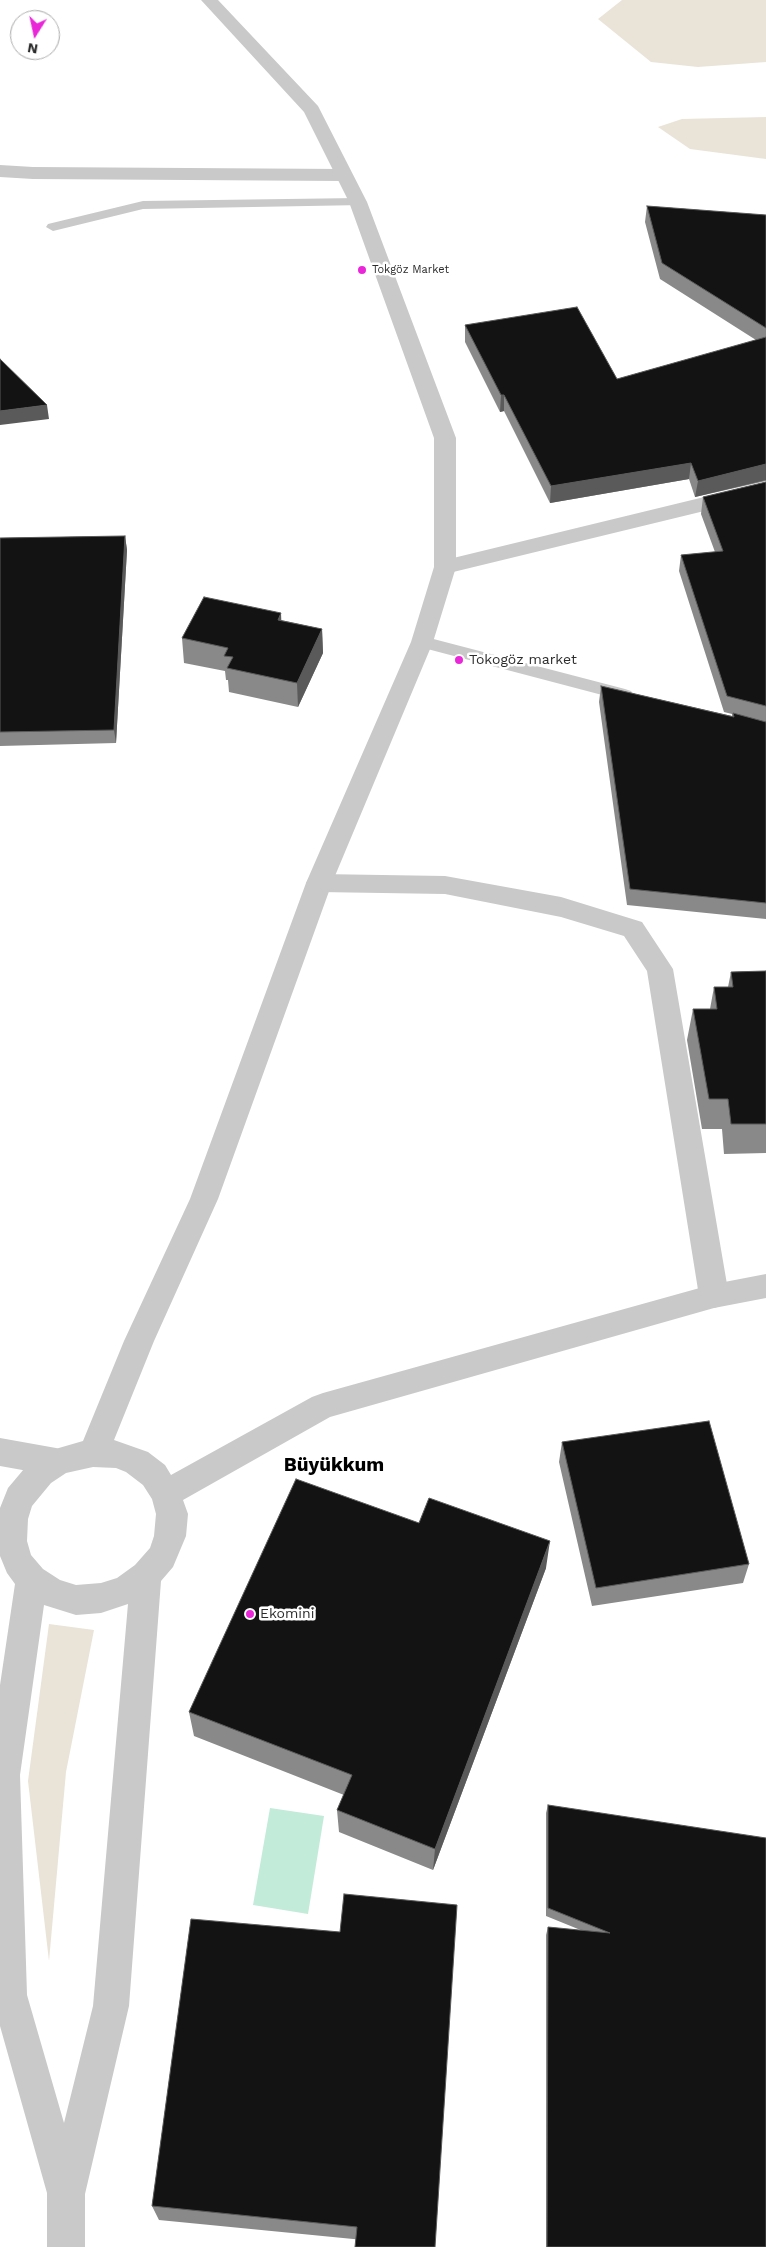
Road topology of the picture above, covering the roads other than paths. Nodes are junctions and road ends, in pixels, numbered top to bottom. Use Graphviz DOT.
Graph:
graph roads {
  1 [pos="209,0"];
  2 [pos="0,170"];
  3 [pos="343,175"];
  4 [pos="358,202"];
  5 [pos="53,227"];
  6 [pos="766,489"];
  7 [pos="445,567"];
  8 [pos="422,642"];
  9 [pos="642,699"];
  10 [pos="319,883"];
  11 [pos="766,1286"];
  12 [pos="714,1296"];
  13 [pos="0,1452"];
  14 [pos="93,1453"];
  15 [pos="56,1462"];
  16 [pos="166,1494"];
  17 [pos="6,1534"];
  18 [pos="146,1575"];
  19 [pos="32,1580"];
  20 [pos="66,2194"];
  21 [pos="66,2247"];
  1 -- 3 [label="street"];
  2 -- 3 [label="street"];
  3 -- 4 [label="street"];
  4 -- 5 [label="lane"];
  4 -- 7 [label="street"];
  6 -- 7 [label="street"];
  7 -- 8 [label="street"];
  8 -- 9 [label="lane"];
  8 -- 10 [label="street"];
  10 -- 12 [label="street"];
  10 -- 14 [label="street"];
  11 -- 12 [label="street"];
  12 -- 16 [label="street"];
  13 -- 15 [label="street"];
  14 -- 15 [label="street"];
  14 -- 16 [label="street"];
  15 -- 17 [label="street"];
  16 -- 18 [label="street"];
  17 -- 19 [label="street"];
  18 -- 19 [label="street"];
  18 -- 20 [label="street"];
  19 -- 20 [label="street"];
  20 -- 21 [label="street"];
}
